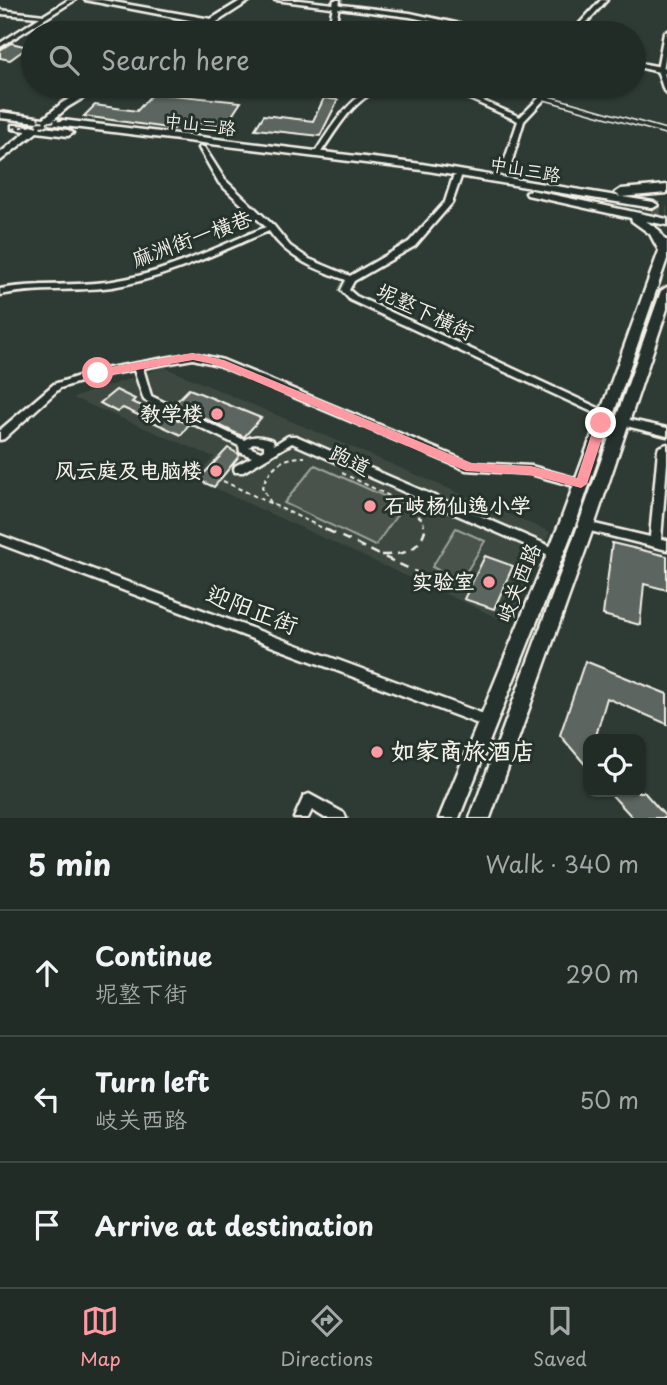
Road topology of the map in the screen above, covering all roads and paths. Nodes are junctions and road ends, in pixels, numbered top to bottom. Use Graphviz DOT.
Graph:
graph roads {
  1 [pos="72,0"];
  2 [pos="89,0"];
  3 [pos="247,0"];
  4 [pos="279,0"];
  5 [pos="604,0"];
  6 [pos="336,3"];
  7 [pos="0,12"];
  8 [pos="42,16"];
  9 [pos="35,21"];
  10 [pos="207,21"];
  11 [pos="215,21"];
  12 [pos="333,21"];
  13 [pos="439,21"];
  14 [pos="585,21"];
  15 [pos="21,30"];
  16 [pos="667,33"];
  17 [pos="0,45"];
  18 [pos="646,67"];
  19 [pos="664,71"];
  20 [pos="667,92"];
  21 [pos="76,98"];
  22 [pos="360,98"];
  23 [pos="471,98"];
  24 [pos="542,98"];
  25 [pos="547,98"];
  26 [pos="0,116"];
  27 [pos="66,119"];
  28 [pos="521,120"];
  29 [pos="0,124"];
  30 [pos="41,124"];
  31 [pos="12,129"];
  32 [pos="667,132"];
  33 [pos="202,148"];
  34 [pos="317,154"];
  35 [pos="0,158"];
  36 [pos="394,166"];
  37 [pos="422,167"];
  38 [pos="503,174"];
  39 [pos="457,177"];
  40 [pos="486,180"];
  41 [pos="667,189"];
  42 [pos="621,193"];
  43 [pos="654,207"];
  44 [pos="615,211"];
  45 [pos="667,222"];
  46 [pos="271,228"];
  47 [pos="665,246"];
  48 [pos="351,279"];
  49 [pos="667,291"];
  50 [pos="0,292"];
  51 [pos="138,366"];
  52 [pos="604,414"];
  53 [pos="621,422"];
  54 [pos="667,432"];
  55 [pos="0,436"];
  56 [pos="244,444"];
  57 [pos="667,447"];
  58 [pos="265,454"];
  59 [pos="305,457"];
  60 [pos="239,469"];
  61 [pos="341,472"];
  62 [pos="223,481"];
  63 [pos="581,484"];
  64 [pos="271,503"];
  65 [pos="586,526"];
  66 [pos="0,539"];
  67 [pos="655,542"];
  68 [pos="667,545"];
  69 [pos="555,554"];
  70 [pos="381,555"];
  71 [pos="452,589"];
  72 [pos="489,722"];
  73 [pos="301,818"];
  74 [pos="339,818"];
  75 [pos="449,818"];
  76 [pos="480,818"];
  1 -- 8 [label="street"];
  2 -- 10 [label="main road"];
  3 -- 11 [label="main road"];
  4 -- 6 [label="main road"];
  5 -- 14 [label="street"];
  6 -- 12 [label="street"];
  6 -- 13 [label="main road"];
  7 -- 8 [label="street"];
  8 -- 9 [label="street"];
  15 -- 17 [label="street"];
  16 -- 19 [label="street"];
  18 -- 19 [label="main road"];
  19 -- 20 [label="street"];
  21 -- 30 [label="main road"];
  22 -- 34 [label="street"];
  23 -- 28 [label="street"];
  24 -- 28 [label="street"];
  25 -- 32 [label="lane"];
  26 -- 30 [label="main road, 中山二路"];
  27 -- 30 [label="path, bridge"];
  28 -- 38 [label="street"];
  29 -- 30 [label="main road, 中山二路"];
  30 -- 31 [label="path, bridge"];
  30 -- 33 [label="main road, 中山二路"];
  30 -- 34 [label="main road, 中山二路"];
  30 -- 35 [label="main road"];
  33 -- 36 [label="main road, 中山二路"];
  33 -- 46 [label="street"];
  34 -- 36 [label="main road, 中山二路"];
  36 -- 37 [label="main road, 中山三路"];
  36 -- 39 [label="main road, 中山三路"];
  37 -- 38 [label="main road"];
  37 -- 43 [label="main road, 中山三路"];
  38 -- 42 [label="main road"];
  39 -- 40 [label="main road, 中山三路"];
  39 -- 48 [label="street, 坭墪下橫街"];
  40 -- 43 [label="main road, 中山三路"];
  40 -- 44 [label="main road"];
  41 -- 42 [label="main road"];
  42 -- 43 [label="main road"];
  43 -- 44 [label="main road"];
  43 -- 45 [label="main road"];
  44 -- 47 [label="main road"];
  46 -- 48 [label="street"];
  46 -- 50 [label="street, 麻洲街一橫巷"];
  47 -- 52 [label="main road, 岐关西路"];
  48 -- 52 [label="street, 坭墪下橫街"];
  49 -- 53 [label="main road, 岐关西路"];
  51 -- 55 [label="street"];
  51 -- 56 [label="street"];
  51 -- 63 [label="street"];
  52 -- 63 [label="main road, 岐关西路"];
  53 -- 54 [label="street"];
  53 -- 65 [label="main road, 岐关西路"];
  56 -- 58 [label="street"];
  56 -- 58 [label="street"];
  57 -- 67 [label="street"];
  58 -- 60 [label="street"];
  58 -- 69 [label="street"];
  59 -- 64 [label="path, 跑道"];
  61 -- 70 [label="path, 跑道"];
  62 -- 64 [label="path"];
  63 -- 69 [label="main road, 岐关西路"];
  64 -- 70 [label="path"];
  65 -- 67 [label="street"];
  65 -- 76 [label="main road, 岐关西路"];
  66 -- 72 [label="street, 迎阳正街"];
  67 -- 68 [label="street"];
  69 -- 72 [label="main road, 岐关西路"];
  70 -- 71 [label="path"];
  72 -- 75 [label="main road, 岐关西路"];
  73 -- 74 [label="street"];
}
